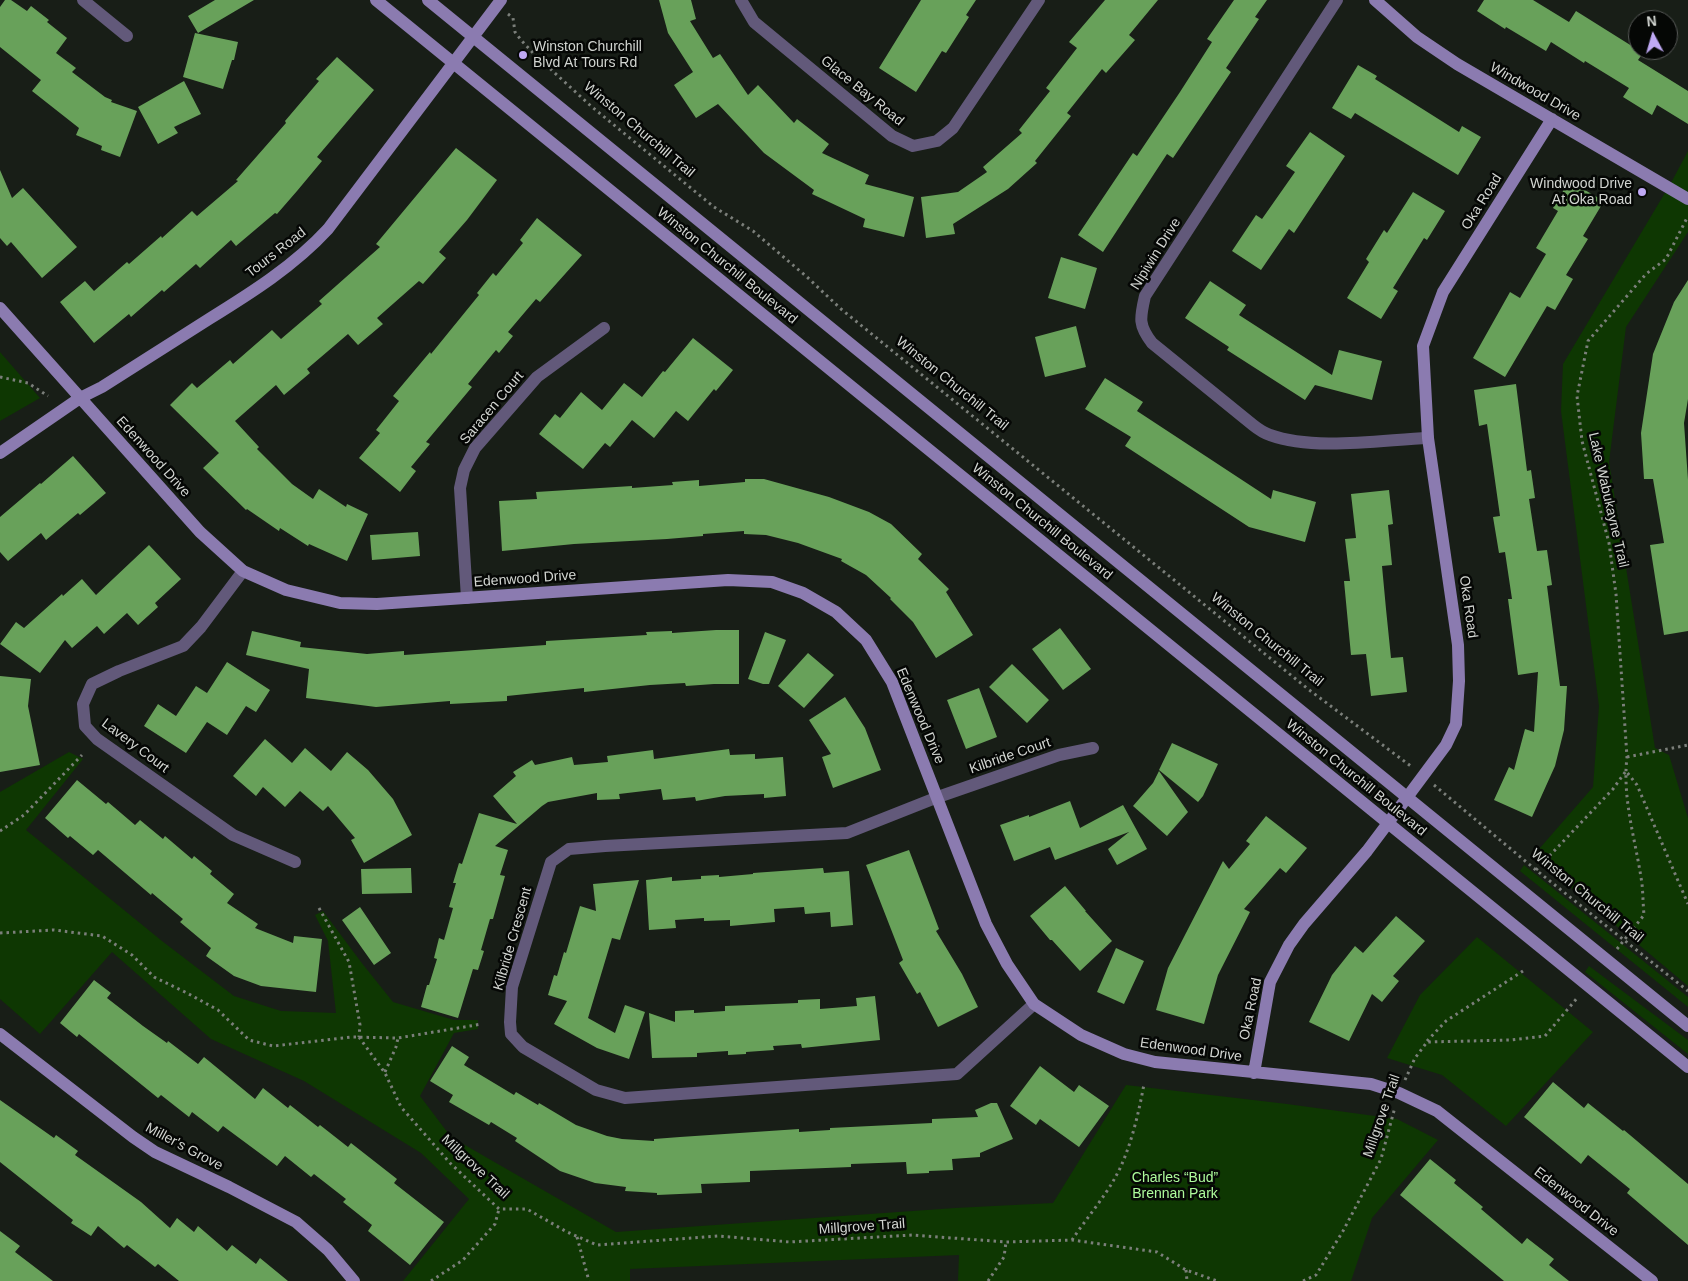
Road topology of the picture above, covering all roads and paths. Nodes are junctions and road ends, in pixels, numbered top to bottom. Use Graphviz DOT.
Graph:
graph roads {
  1 [pos="83,0"];
  2 [pos="376,0"];
  3 [pos="428,0"];
  4 [pos="500,0"];
  5 [pos="741,0"];
  6 [pos="1040,0"];
  7 [pos="1337,0"];
  8 [pos="1376,0"];
  9 [pos="512,18"];
  10 [pos="127,36"];
  11 [pos="473,37"];
  12 [pos="454,63"];
  13 [pos="1552,120"];
  14 [pos="1688,199"];
  15 [pos="1688,216"];
  16 [pos="0,308"];
  17 [pos="604,328"];
  18 [pos="0,377"];
  19 [pos="48,396"];
  20 [pos="80,398"];
  21 [pos="1428,438"];
  22 [pos="0,452"];
  23 [pos="243,571"];
  24 [pos="467,598"];
  25 [pos="1688,746"];
  26 [pos="1093,748"];
  27 [pos="1396,753"];
  28 [pos="82,755"];
  29 [pos="1628,757"];
  30 [pos="1626,771"];
  31 [pos="938,797"];
  32 [pos="1408,797"];
  33 [pos="1450,799"];
  34 [pos="1388,823"];
  35 [pos="0,831"];
  36 [pos="295,862"];
  37 [pos="1536,870"];
  38 [pos="1688,904"];
  39 [pos="318,908"];
  40 [pos="1644,915"];
  41 [pos="0,933"];
  42 [pos="1523,971"];
  43 [pos="1688,991"];
  44 [pos="1034,1004"];
  45 [pos="482,1024"];
  46 [pos="1555,1025"];
  47 [pos="1688,1026"];
  48 [pos="0,1034"];
  49 [pos="359,1038"];
  50 [pos="398,1038"];
  51 [pos="1427,1042"];
  52 [pos="1688,1067"];
  53 [pos="385,1073"];
  54 [pos="1254,1073"];
  55 [pos="1144,1084"];
  56 [pos="1399,1093"];
  57 [pos="499,1209"];
  58 [pos="577,1236"];
  59 [pos="1072,1240"];
  60 [pos="1006,1242"];
  61 [pos="1186,1270"];
  62 [pos="1316,1275"];
  63 [pos="354,1281"];
  64 [pos="431,1281"];
  65 [pos="589,1281"];
  66 [pos="988,1281"];
  67 [pos="1187,1281"];
  68 [pos="1217,1281"];
  69 [pos="1303,1281"];
  70 [pos="1316,1281"];
  71 [pos="1652,1281"];
  1 -- 10 [label="street"];
  2 -- 12 [label="street, Winston Churchill Boulevard"];
  3 -- 11 [label="street, Winston Churchill Boulevard"];
  4 -- 11 [label="street, Tours Road"];
  5 -- 6 [label="street, Glace Bay Road"];
  7 -- 21 [label="street, Nipiwin Drive"];
  8 -- 13 [label="street, Windwood Drive"];
  9 -- 27 [label="path, Winston Churchill Trail"];
  11 -- 12 [label="street, Tours Road"];
  11 -- 32 [label="street, Winston Churchill Boulevard"];
  12 -- 20 [label="street, Tours Road"];
  12 -- 34 [label="street, Winston Churchill Boulevard"];
  13 -- 14 [label="street, Windwood Drive"];
  13 -- 21 [label="street, Oka Road"];
  15 -- 29 [label="path, Lake Wabukayne Trail"];
  16 -- 20 [label="street, Edenwood Drive"];
  17 -- 24 [label="street, Saracen Court"];
  18 -- 19 [label="path"];
  20 -- 22 [label="street, Tours Road"];
  20 -- 23 [label="street, Edenwood Drive"];
  21 -- 32 [label="street, Oka Road"];
  23 -- 24 [label="street, Edenwood Drive"];
  23 -- 36 [label="street, Lavery Court"];
  24 -- 31 [label="street, Edenwood Drive"];
  25 -- 29 [label="path"];
  26 -- 31 [label="street, Kilbride Court"];
  28 -- 35 [label="path"];
  29 -- 30 [label="path, Lake Wabukayne Trail"];
  30 -- 37 [label="path"];
  30 -- 38 [label="path"];
  30 -- 40 [label="path, Lake Wabukayne Trail"];
  31 -- 44 [label="street, Edenwood Drive"];
  31 -- 44 [label="street, Kilbride Crescent"];
  32 -- 34 [label="street, Oka Road"];
  32 -- 47 [label="street, Winston Churchill Boulevard"];
  33 -- 37 [label="path, Winston Churchill Trail"];
  34 -- 52 [label="street, Winston Churchill Boulevard"];
  34 -- 54 [label="street, Oka Road"];
  37 -- 43 [label="path, Winston Churchill Trail"];
  39 -- 49 [label="path"];
  41 -- 49 [label="path"];
  42 -- 51 [label="path, Millgrove Trail"];
  44 -- 54 [label="street, Edenwood Drive"];
  45 -- 50 [label="path"];
  46 -- 51 [label="path"];
  48 -- 63 [label="street, Miller's Grove"];
  49 -- 50 [label="path"];
  49 -- 53 [label="path, Millgrove Trail"];
  50 -- 53 [label="path"];
  51 -- 56 [label="path, Millgrove Trail"];
  53 -- 57 [label="path, Millgrove Trail"];
  54 -- 56 [label="street, Edenwood Drive"];
  55 -- 59 [label="path"];
  56 -- 62 [label="path, Millgrove Trail"];
  56 -- 71 [label="street, Edenwood Drive"];
  57 -- 58 [label="path, Millgrove Trail"];
  57 -- 64 [label="path"];
  58 -- 60 [label="path, Millgrove Trail"];
  58 -- 65 [label="path"];
  59 -- 60 [label="path, Millgrove Trail"];
  59 -- 61 [label="path, Millgrove Trail"];
  60 -- 66 [label="path"];
  61 -- 67 [label="path"];
  61 -- 68 [label="path, Millgrove Trail"];
  62 -- 69 [label="path"];
  62 -- 70 [label="path"];
}
